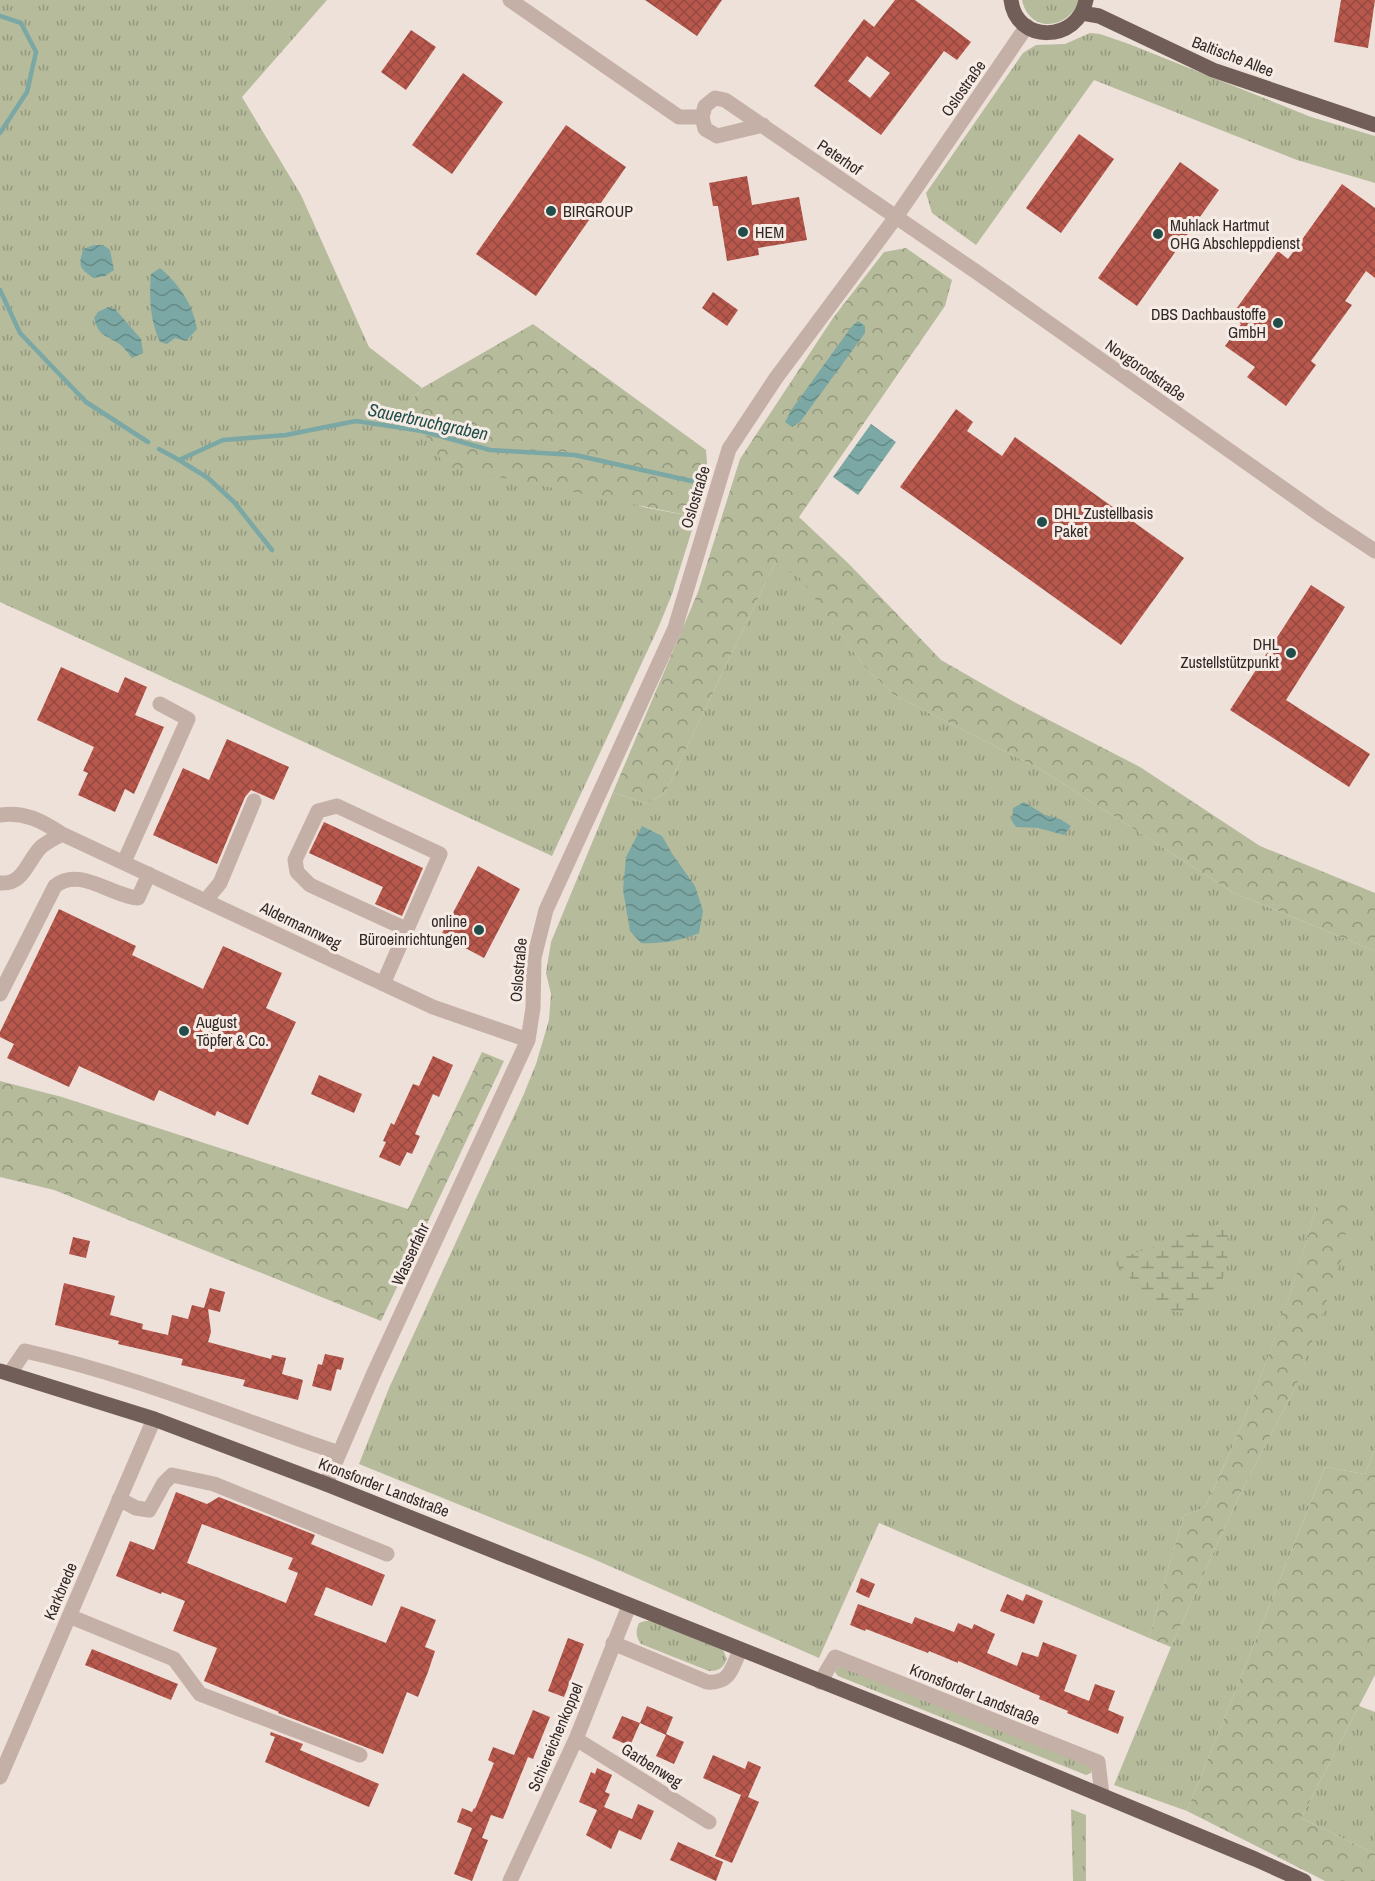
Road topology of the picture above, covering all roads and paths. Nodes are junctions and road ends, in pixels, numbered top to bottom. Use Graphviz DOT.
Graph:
graph roads {
  1 [pos="510,0"];
  2 [pos="1011,0"];
  3 [pos="1084,6"];
  4 [pos="1027,26"];
  5 [pos="702,117"];
  6 [pos="763,125"];
  7 [pos="1375,125"];
  8 [pos="896,217"];
  9 [pos="1375,551"];
  10 [pos="160,704"];
  11 [pos="254,801"];
  12 [pos="0,815"];
  13 [pos="62,834"];
  14 [pos="124,862"];
  15 [pos="149,874"];
  16 [pos="0,883"];
  17 [pos="206,900"];
  18 [pos="406,929"];
  19 [pos="383,984"];
  20 [pos="0,994"];
  21 [pos="528,1040"];
  22 [pos="5,1372"];
  23 [pos="154,1419"];
  24 [pos="339,1453"];
  25 [pos="326,1484"];
  26 [pos="119,1499"];
  27 [pos="387,1554"];
  28 [pos="629,1606"];
  29 [pos="69,1616"];
  30 [pos="613,1643"];
  31 [pos="740,1650"];
  32 [pos="820,1682"];
  33 [pos="576,1739"];
  34 [pos="360,1755"];
  35 [pos="0,1777"];
  36 [pos="1102,1795"];
  37 [pos="709,1822"];
  38 [pos="510,1881"];
  39 [pos="1304,1881"];
  1 -- 5 [label="street"];
  2 -- 4 [label="main road"];
  3 -- 4 [label="main road, Baltische Allee"];
  3 -- 7 [label="main road, Baltische Allee"];
  4 -- 8 [label="street, Oslostraße"];
  5 -- 6 [label="street"];
  5 -- 6 [label="street, Peterhof"];
  6 -- 8 [label="street, Peterhof"];
  8 -- 9 [label="street, Novgorodstraße"];
  8 -- 21 [label="street, Oslostraße"];
  10 -- 14 [label="street"];
  11 -- 17 [label="street"];
  12 -- 13 [label="street, Aldermannweg"];
  13 -- 14 [label="street, Aldermannweg"];
  13 -- 16 [label="street"];
  14 -- 15 [label="street, Aldermannweg"];
  15 -- 17 [label="street, Aldermannweg"];
  15 -- 20 [label="street"];
  17 -- 19 [label="street, Aldermannweg"];
  18 -- 18 [label="street"];
  18 -- 19 [label="street"];
  19 -- 21 [label="street, Aldermannweg"];
  21 -- 24 [label="street, Wasserfahr"];
  22 -- 23 [label="main road, Kronsforder Landstraße"];
  22 -- 24 [label="street, Kronsforder Landstraße"];
  23 -- 25 [label="main road, Kronsforder Landstraße"];
  23 -- 26 [label="street, Karkbrede"];
  24 -- 25 [label="street, Wasserfahr"];
  25 -- 28 [label="main road, Kronsforder Landstraße"];
  26 -- 27 [label="street"];
  26 -- 29 [label="street, Karkbrede"];
  28 -- 30 [label="street, Schiereichenkoppel"];
  28 -- 31 [label="main road, Kronsforder Landstraße"];
  29 -- 34 [label="street"];
  29 -- 35 [label="street, Karkbrede"];
  30 -- 31 [label="street"];
  30 -- 33 [label="street, Schiereichenkoppel"];
  31 -- 32 [label="main road, Kronsforder Landstraße"];
  32 -- 36 [label="main road, Kronsforder Landstraße"];
  32 -- 36 [label="street, Kronsforder Landstraße"];
  33 -- 37 [label="street, Garbenweg"];
  33 -- 38 [label="street, Schiereichenkoppel"];
  36 -- 39 [label="main road, Kronsforder Landstraße"];
}
